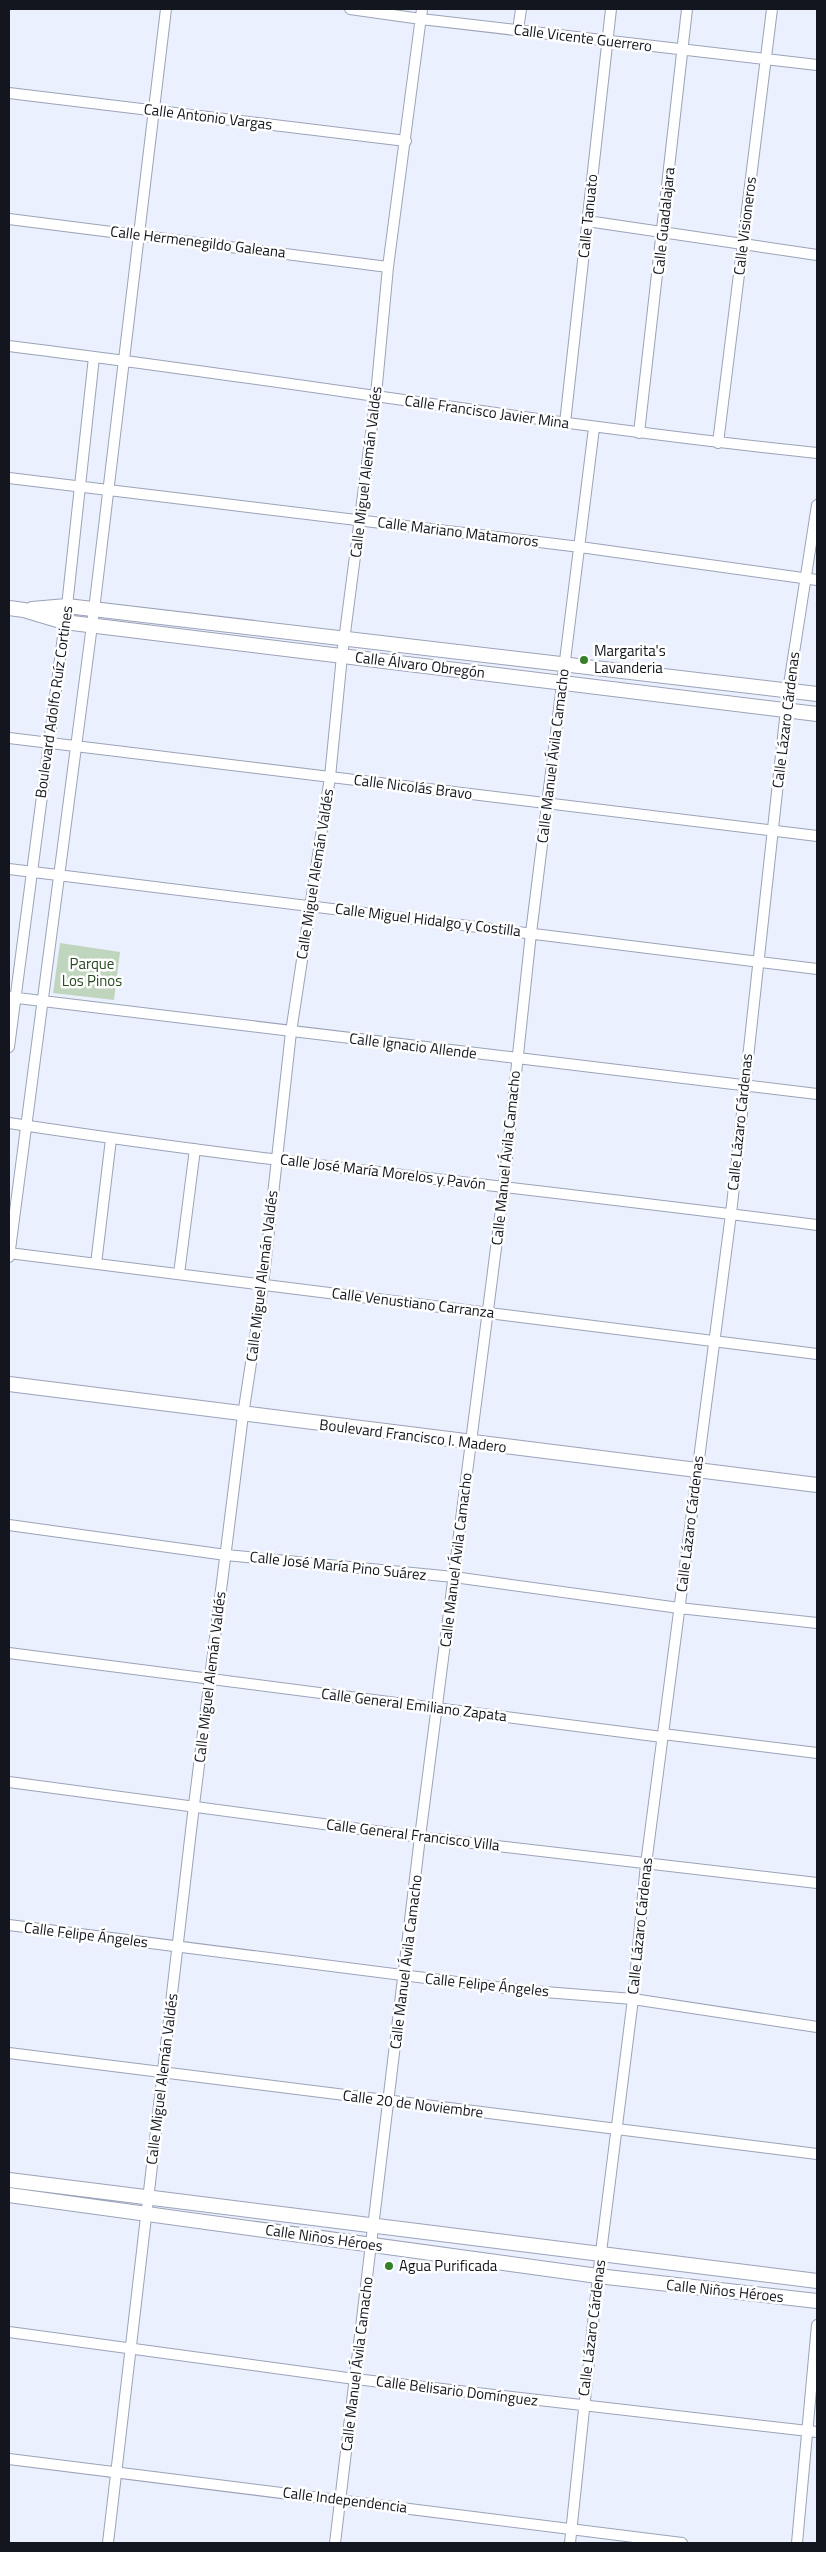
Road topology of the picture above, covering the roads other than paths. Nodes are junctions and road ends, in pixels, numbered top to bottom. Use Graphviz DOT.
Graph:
graph roads {
  1 [pos="166,9"];
  2 [pos="350,9"];
  3 [pos="521,9"];
  4 [pos="611,9"];
  5 [pos="688,9"];
  6 [pos="772,9"];
  7 [pos="422,14"];
  8 [pos="518,30"];
  9 [pos="607,41"];
  10 [pos="683,51"];
  11 [pos="766,58"];
  12 [pos="817,65"];
  13 [pos="9,93"];
  14 [pos="154,111"];
  15 [pos="406,141"];
  16 [pos="9,219"];
  17 [pos="587,221"];
  18 [pos="662,232"];
  19 [pos="138,234"];
  20 [pos="743,245"];
  21 [pos="817,255"];
  22 [pos="388,267"];
  23 [pos="9,346"];
  24 [pos="94,357"];
  25 [pos="125,360"];
  26 [pos="376,396"];
  27 [pos="565,423"];
  28 [pos="594,428"];
  29 [pos="640,433"];
  30 [pos="718,443"];
  31 [pos="817,453"];
  32 [pos="9,478"];
  33 [pos="81,487"];
  34 [pos="109,491"];
  35 [pos="817,506"];
  36 [pos="361,521"];
  37 [pos="580,546"];
  38 [pos="806,578"];
  39 [pos="817,580"];
  40 [pos="67,606"];
  41 [pos="9,608"];
  42 [pos="24,610"];
  43 [pos="94,610"];
  44 [pos="64,622"];
  45 [pos="92,625"];
  46 [pos="345,639"];
  47 [pos="342,656"];
  48 [pos="564,665"];
  49 [pos="562,683"];
  50 [pos="788,691"];
  51 [pos="817,694"];
  52 [pos="786,710"];
  53 [pos="817,714"];
  54 [pos="9,738"];
  55 [pos="48,743"];
  56 [pos="75,746"];
  57 [pos="330,777"];
  58 [pos="547,803"];
  59 [pos="772,830"];
  60 [pos="817,836"];
  61 [pos="9,869"];
  62 [pos="31,871"];
  63 [pos="59,874"];
  64 [pos="310,905"];
  65 [pos="531,933"];
  66 [pos="758,962"];
  67 [pos="817,969"];
  68 [pos="12,997"];
  69 [pos="42,1001"];
  70 [pos="291,1032"];
  71 [pos="9,1047"];
  72 [pos="518,1058"];
  73 [pos="744,1085"];
  74 [pos="817,1094"];
  75 [pos="9,1123"];
  76 [pos="27,1125"];
  77 [pos="112,1139"];
  78 [pos="195,1149"];
  79 [pos="276,1160"];
  80 [pos="504,1186"];
  81 [pos="731,1214"];
  82 [pos="817,1225"];
  83 [pos="9,1253"];
  84 [pos="9,1257"];
  85 [pos="96,1264"];
  86 [pos="179,1274"];
  87 [pos="263,1285"];
  88 [pos="488,1313"];
  89 [pos="715,1341"];
  90 [pos="817,1354"];
  91 [pos="9,1384"];
  92 [pos="243,1415"];
  93 [pos="470,1444"];
  94 [pos="697,1470"];
  95 [pos="817,1485"];
  96 [pos="9,1525"];
  97 [pos="226,1555"];
  98 [pos="454,1577"];
  99 [pos="679,1608"];
  100 [pos="817,1623"];
  101 [pos="9,1654"];
  102 [pos="210,1679"];
  103 [pos="437,1708"];
  104 [pos="663,1734"];
  105 [pos="817,1753"];
  106 [pos="9,1782"];
  107 [pos="194,1806"];
  108 [pos="420,1837"];
  109 [pos="646,1864"];
  110 [pos="817,1883"];
  111 [pos="9,1925"];
  112 [pos="178,1947"];
  113 [pos="405,1976"];
  114 [pos="632,1999"];
  115 [pos="817,2027"];
  116 [pos="9,2053"];
  117 [pos="163,2073"];
  118 [pos="389,2102"];
  119 [pos="617,2128"];
  120 [pos="817,2154"];
  121 [pos="9,2180"];
  122 [pos="9,2195"];
  123 [pos="148,2196"];
  124 [pos="146,2213"];
  125 [pos="374,2226"];
  126 [pos="371,2245"];
  127 [pos="601,2254"];
  128 [pos="598,2276"];
  129 [pos="817,2281"];
  130 [pos="817,2301"];
  131 [pos="817,2325"];
  132 [pos="9,2332"];
  133 [pos="132,2348"];
  134 [pos="355,2379"];
  135 [pos="583,2406"];
  136 [pos="806,2430"];
  137 [pos="817,2432"];
  138 [pos="9,2459"];
  139 [pos="116,2471"];
  140 [pos="340,2500"];
  141 [pos="572,2528"];
  142 [pos="108,2543"];
  143 [pos="335,2543"];
  144 [pos="570,2543"];
  145 [pos="682,2543"];
  146 [pos="797,2543"];
  1 -- 14 [label="street, Boulevard Adolfo Ruíz Cortines"];
  2 -- 7 [label="street, Calle Vicente Guerrero"];
  3 -- 8 [label="street"];
  4 -- 9 [label="street, Calle Tanuato"];
  5 -- 10 [label="street, Calle Guadalajara"];
  6 -- 11 [label="street, Calle Visioneros"];
  7 -- 8 [label="street, Calle Vicente Guerrero"];
  7 -- 15 [label="street, Calle Miguel Alemán Valdés"];
  8 -- 9 [label="street, Calle Vicente Guerrero"];
  9 -- 10 [label="street, Calle Vicente Guerrero"];
  9 -- 17 [label="street, Calle Tanuato"];
  10 -- 11 [label="street, Calle Vicente Guerrero"];
  10 -- 18 [label="street, Calle Guadalajara"];
  11 -- 12 [label="street, Calle Vicente Guerrero"];
  11 -- 20 [label="street, Calle Visioneros"];
  13 -- 14 [label="street, Calle Antonio Vargas"];
  14 -- 15 [label="street, Calle Antonio Vargas"];
  14 -- 19 [label="street, Boulevard Adolfo Ruíz Cortines"];
  15 -- 22 [label="street, Calle Miguel Alemán Valdés"];
  16 -- 19 [label="street, Calle Hermenegildo Galeana"];
  17 -- 18 [label="street"];
  17 -- 27 [label="street, Calle Tanuato"];
  18 -- 20 [label="street"];
  18 -- 29 [label="street, Calle Guadalajara"];
  19 -- 22 [label="street, Calle Hermenegildo Galeana"];
  19 -- 25 [label="street, Boulevard Adolfo Ruíz Cortines"];
  20 -- 21 [label="street"];
  20 -- 30 [label="street, Calle Visioneros"];
  22 -- 26 [label="street, Calle Miguel Alemán Valdés"];
  23 -- 24 [label="street, Calle Francisco Javier Mina"];
  24 -- 25 [label="street, Calle Francisco Javier Mina"];
  24 -- 33 [label="street, Boulevard Adolfo Ruíz Cortines"];
  25 -- 26 [label="street, Calle Francisco Javier Mina"];
  25 -- 34 [label="street, Boulevard Adolfo Ruíz Cortines"];
  26 -- 27 [label="street, Calle Francisco Javier Mina"];
  26 -- 36 [label="street, Calle Miguel Alemán Valdés"];
  27 -- 28 [label="street, Calle Francisco Javier Mina"];
  28 -- 29 [label="street, Calle Francisco Javier Mina"];
  28 -- 37 [label="street, Calle Manuel Ávila Camacho"];
  29 -- 30 [label="street, Calle Francisco Javier Mina"];
  30 -- 31 [label="street, Calle Francisco Javier Mina"];
  32 -- 33 [label="street, Calle Mariano Matamoros"];
  33 -- 34 [label="street, Calle Mariano Matamoros"];
  33 -- 40 [label="street, Boulevard Adolfo Ruíz Cortines"];
  34 -- 36 [label="street, Calle Mariano Matamoros"];
  34 -- 43 [label="street, Boulevard Adolfo Ruíz Cortines"];
  35 -- 38 [label="street, Calle Lázaro Cárdenas"];
  36 -- 37 [label="street, Calle Mariano Matamoros"];
  36 -- 46 [label="street, Calle Miguel Alemán Valdés"];
  37 -- 38 [label="street, Calle Mariano Matamoros"];
  37 -- 48 [label="street, Calle Manuel Ávila Camacho"];
  38 -- 39 [label="street, Calle Mariano Matamoros"];
  38 -- 50 [label="street, Calle Lázaro Cárdenas"];
  40 -- 42 [label="street, Calle Álvaro Obregón"];
  40 -- 43 [label="street, Calle Álvaro Obregón"];
  40 -- 44 [label="street, Boulevard Adolfo Ruíz Cortines"];
  41 -- 42 [label="street, Calle Álvaro Obregón"];
  42 -- 44 [label="street, Calle Álvaro Obregón"];
  43 -- 45 [label="street, Boulevard Adolfo Ruíz Cortines"];
  43 -- 46 [label="street, Calle Álvaro Obregón"];
  44 -- 45 [label="street, Calle Álvaro Obregón"];
  44 -- 55 [label="street, Boulevard Adolfo Ruíz Cortines"];
  45 -- 47 [label="street, Calle Álvaro Obregón"];
  45 -- 56 [label="street, Boulevard Adolfo Ruíz Cortines"];
  46 -- 47 [label="street, Calle Miguel Alemán Valdés"];
  46 -- 48 [label="street, Calle Álvaro Obregón"];
  47 -- 49 [label="street, Calle Álvaro Obregón"];
  47 -- 57 [label="street, Calle Miguel Alemán Valdés"];
  48 -- 49 [label="street, Calle Manuel Ávila Camacho"];
  48 -- 50 [label="street, Calle Álvaro Obregón"];
  49 -- 52 [label="street, Calle Álvaro Obregón"];
  49 -- 58 [label="street, Calle Manuel Ávila Camacho"];
  50 -- 51 [label="street, Calle Álvaro Obregón"];
  50 -- 52 [label="street, Calle Lázaro Cárdenas"];
  52 -- 53 [label="street, Calle Álvaro Obregón"];
  52 -- 59 [label="street, Calle Lázaro Cárdenas"];
  54 -- 55 [label="street, Calle Nicolás Bravo"];
  55 -- 56 [label="street, Calle Nicolás Bravo"];
  55 -- 62 [label="street, Boulevard Adolfo Ruíz Cortines"];
  56 -- 57 [label="street, Calle Nicolás Bravo"];
  56 -- 63 [label="street, Boulevard Adolfo Ruíz Cortines"];
  57 -- 58 [label="street, Calle Nicolás Bravo"];
  57 -- 64 [label="street, Calle Miguel Alemán Valdés"];
  58 -- 59 [label="street, Calle Nicolás Bravo"];
  58 -- 65 [label="street, Calle Manuel Ávila Camacho"];
  59 -- 60 [label="street, Calle Nicolás Bravo"];
  59 -- 66 [label="street, Calle Lázaro Cárdenas"];
  61 -- 62 [label="street, Calle Miguel Hidalgo y Costilla"];
  62 -- 63 [label="street, Calle Miguel Hidalgo y Costilla"];
  62 -- 68 [label="street, Boulevard Adolfo Ruíz Cortines"];
  63 -- 64 [label="street, Calle Miguel Hidalgo y Costilla"];
  63 -- 69 [label="street, Boulevard Adolfo Ruíz Cortines"];
  64 -- 65 [label="street, Calle Miguel Hidalgo y Costilla"];
  64 -- 70 [label="street, Calle Miguel Alemán Valdés"];
  65 -- 66 [label="street, Calle Miguel Hidalgo y Costilla"];
  65 -- 72 [label="street, Calle Manuel Ávila Camacho"];
  66 -- 67 [label="street, Calle Miguel Hidalgo y Costilla"];
  66 -- 73 [label="street, Calle Lázaro Cárdenas"];
  68 -- 69 [label="street, Calle Ignacio Allende"];
  68 -- 71 [label="street, Boulevard Adolfo Ruíz Cortines"];
  69 -- 70 [label="street, Calle Ignacio Allende"];
  69 -- 76 [label="street, Boulevard Adolfo Ruíz Cortines"];
  70 -- 72 [label="street, Calle Ignacio Allende"];
  70 -- 79 [label="street, Calle Miguel Alemán Valdés"];
  72 -- 73 [label="street, Calle Ignacio Allende"];
  72 -- 80 [label="street, Calle Manuel Ávila Camacho"];
  73 -- 74 [label="street, Calle Ignacio Allende"];
  73 -- 81 [label="street, Calle Lázaro Cárdenas"];
  75 -- 76 [label="street, Calle José María Morelos y Pavón"];
  76 -- 77 [label="street, Calle José María Morelos y Pavón"];
  76 -- 83 [label="street, Boulevard Adolfo Ruíz Cortines"];
  77 -- 78 [label="street, Calle José María Morelos y Pavón"];
  77 -- 85 [label="street"];
  78 -- 79 [label="street, Calle José María Morelos y Pavón"];
  78 -- 86 [label="street"];
  79 -- 80 [label="street, Calle José María Morelos y Pavón"];
  79 -- 87 [label="street, Calle Miguel Alemán Valdés"];
  80 -- 81 [label="street, Calle José María Morelos y Pavón"];
  80 -- 88 [label="street, Calle Manuel Ávila Camacho"];
  81 -- 82 [label="street, Calle José María Morelos y Pavón"];
  81 -- 89 [label="street, Calle Lázaro Cárdenas"];
  83 -- 84 [label="street, Boulevard Adolfo Ruíz Cortines"];
  83 -- 85 [label="street, Calle Venustiano Carranza"];
  85 -- 86 [label="street, Calle Venustiano Carranza"];
  86 -- 87 [label="street, Calle Venustiano Carranza"];
  87 -- 88 [label="street, Calle Venustiano Carranza"];
  87 -- 92 [label="street, Calle Miguel Alemán Valdés"];
  88 -- 89 [label="street, Calle Venustiano Carranza"];
  88 -- 93 [label="street, Calle Manuel Ávila Camacho"];
  89 -- 90 [label="street, Calle Venustiano Carranza"];
  89 -- 94 [label="street, Calle Lázaro Cárdenas"];
  91 -- 92 [label="street, Boulevard Francisco I. Madero"];
  92 -- 93 [label="street, Boulevard Francisco I. Madero"];
  92 -- 97 [label="street, Calle Miguel Alemán Valdés"];
  93 -- 94 [label="street, Boulevard Francisco I. Madero"];
  93 -- 98 [label="street, Calle Manuel Ávila Camacho"];
  94 -- 95 [label="street, Boulevard Francisco I. Madero"];
  94 -- 99 [label="street, Calle Lázaro Cárdenas"];
  96 -- 97 [label="street, Calle José María Pino Suárez"];
  97 -- 98 [label="street, Calle José María Pino Suárez"];
  97 -- 102 [label="street, Calle Miguel Alemán Valdés"];
  98 -- 99 [label="street, Calle José María Pino Suárez"];
  98 -- 103 [label="street, Calle Manuel Ávila Camacho"];
  99 -- 100 [label="street, Calle José María Pino Suárez"];
  99 -- 104 [label="street, Calle Lázaro Cárdenas"];
  101 -- 102 [label="street, Calle General Emiliano Zapata"];
  102 -- 103 [label="street, Calle General Emiliano Zapata"];
  102 -- 107 [label="street, Calle Miguel Alemán Valdés"];
  103 -- 104 [label="street, Calle General Emiliano Zapata"];
  103 -- 108 [label="street, Calle Manuel Ávila Camacho"];
  104 -- 105 [label="street, Calle General Emiliano Zapata"];
  104 -- 109 [label="street, Calle Lázaro Cárdenas"];
  106 -- 107 [label="street, Calle General Francisco Villa"];
  107 -- 108 [label="street, Calle General Francisco Villa"];
  107 -- 112 [label="street, Calle Miguel Alemán Valdés"];
  108 -- 109 [label="street, Calle General Francisco Villa"];
  108 -- 113 [label="street, Calle Manuel Ávila Camacho"];
  109 -- 110 [label="street, Calle General Francisco Villa"];
  109 -- 114 [label="street, Calle Lázaro Cárdenas"];
  111 -- 112 [label="street, Calle Felipe Ángeles"];
  112 -- 113 [label="street, Calle Felipe Ángeles"];
  112 -- 117 [label="street, Calle Miguel Alemán Valdés"];
  113 -- 114 [label="street, Calle Felipe Ángeles"];
  113 -- 118 [label="street, Calle Manuel Ávila Camacho"];
  114 -- 115 [label="street, Calle Felipe Ángeles"];
  114 -- 119 [label="street, Calle Lázaro Cárdenas"];
  116 -- 117 [label="street, Calle 20 de Noviembre"];
  117 -- 118 [label="street, Calle 20 de Noviembre"];
  117 -- 123 [label="street, Calle Miguel Alemán Valdés"];
  118 -- 119 [label="street, Calle 20 de Noviembre"];
  118 -- 125 [label="street, Calle Manuel Ávila Camacho"];
  119 -- 120 [label="street, Calle 20 de Noviembre"];
  119 -- 127 [label="street, Calle Lázaro Cárdenas"];
  121 -- 123 [label="street, Calle Niños Héroes"];
  122 -- 124 [label="street, Calle Niños Héroes"];
  123 -- 124 [label="street, Calle Miguel Alemán Valdés"];
  123 -- 125 [label="street, Calle Niños Héroes"];
  124 -- 126 [label="street, Calle Niños Héroes"];
  124 -- 133 [label="street, Calle Miguel Alemán Valdés"];
  125 -- 126 [label="street, Calle Manuel Ávila Camacho"];
  125 -- 127 [label="street, Calle Niños Héroes"];
  126 -- 128 [label="street, Calle Niños Héroes"];
  126 -- 134 [label="street, Calle Manuel Ávila Camacho"];
  127 -- 128 [label="street, Calle Lázaro Cárdenas"];
  127 -- 129 [label="street, Calle Niños Héroes"];
  128 -- 130 [label="street, Calle Niños Héroes"];
  128 -- 135 [label="street, Calle Lázaro Cárdenas"];
  131 -- 136 [label="street"];
  132 -- 133 [label="street, Calle Belisario Domínguez"];
  133 -- 134 [label="street, Calle Belisario Domínguez"];
  133 -- 139 [label="street, Calle Miguel Alemán Valdés"];
  134 -- 135 [label="street, Calle Belisario Domínguez"];
  134 -- 140 [label="street, Calle Manuel Ávila Camacho"];
  135 -- 136 [label="street, Calle Belisario Domínguez"];
  135 -- 141 [label="street, Calle Lázaro Cárdenas"];
  136 -- 137 [label="street, Calle Belisario Domínguez"];
  136 -- 146 [label="street"];
  138 -- 139 [label="street, Calle Independencia"];
  139 -- 140 [label="street, Calle Independencia"];
  139 -- 142 [label="street, Calle Miguel Alemán Valdés"];
  140 -- 141 [label="street, Calle Independencia"];
  140 -- 143 [label="street, Calle Manuel Ávila Camacho"];
  141 -- 144 [label="street, Calle Lázaro Cárdenas"];
  141 -- 145 [label="street, Calle Independencia"];
}
